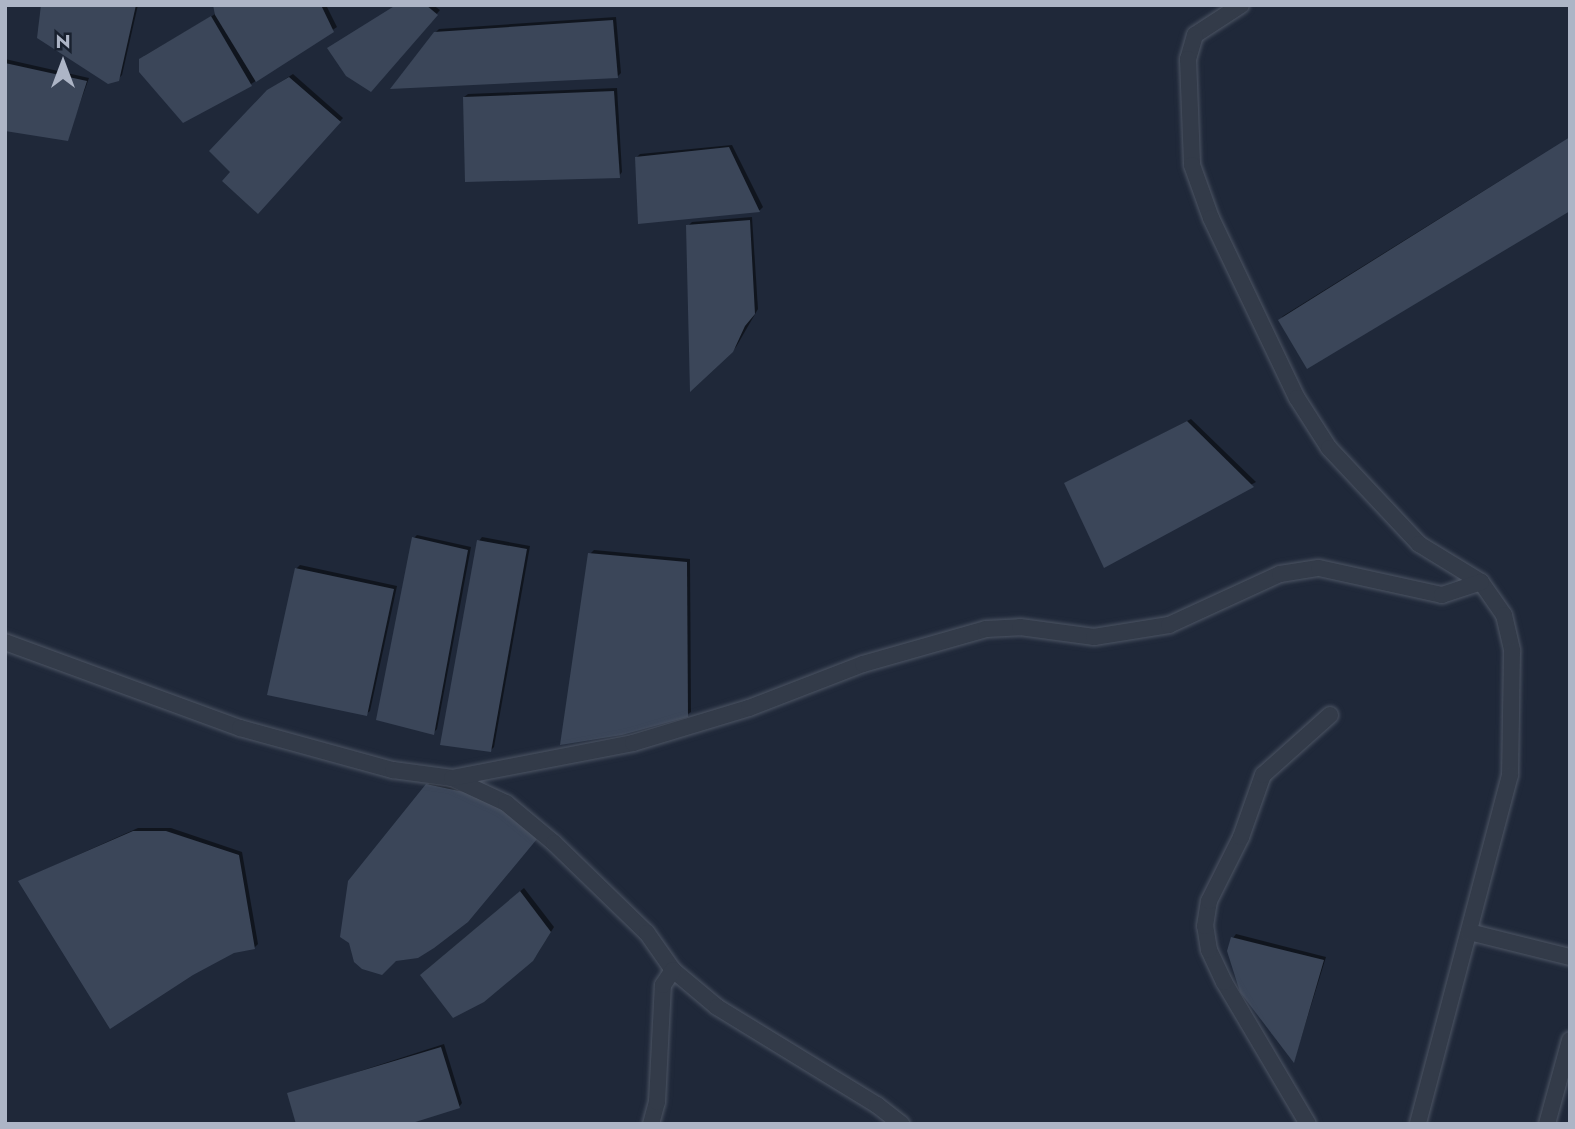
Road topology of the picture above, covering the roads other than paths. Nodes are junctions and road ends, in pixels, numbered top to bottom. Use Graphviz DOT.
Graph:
graph roads {
  1 [pos="1241,5"];
  2 [pos="1481,582"];
  3 [pos="5,642"];
  4 [pos="1330,715"];
  5 [pos="452,778"];
  6 [pos="1469,932"];
  7 [pos="1570,957"];
  8 [pos="673,970"];
  9 [pos="1570,1040"];
  10 [pos="651,1124"];
  11 [pos="901,1124"];
  12 [pos="1307,1124"];
  13 [pos="1418,1124"];
  14 [pos="1547,1124"];
  1 -- 2 [label="street"];
  2 -- 5 [label="street"];
  2 -- 6 [label="street"];
  3 -- 5 [label="street"];
  4 -- 12 [label="street"];
  5 -- 8 [label="street"];
  6 -- 7 [label="street"];
  6 -- 13 [label="street"];
  8 -- 10 [label="street"];
  8 -- 11 [label="street"];
  9 -- 14 [label="street"];
}
